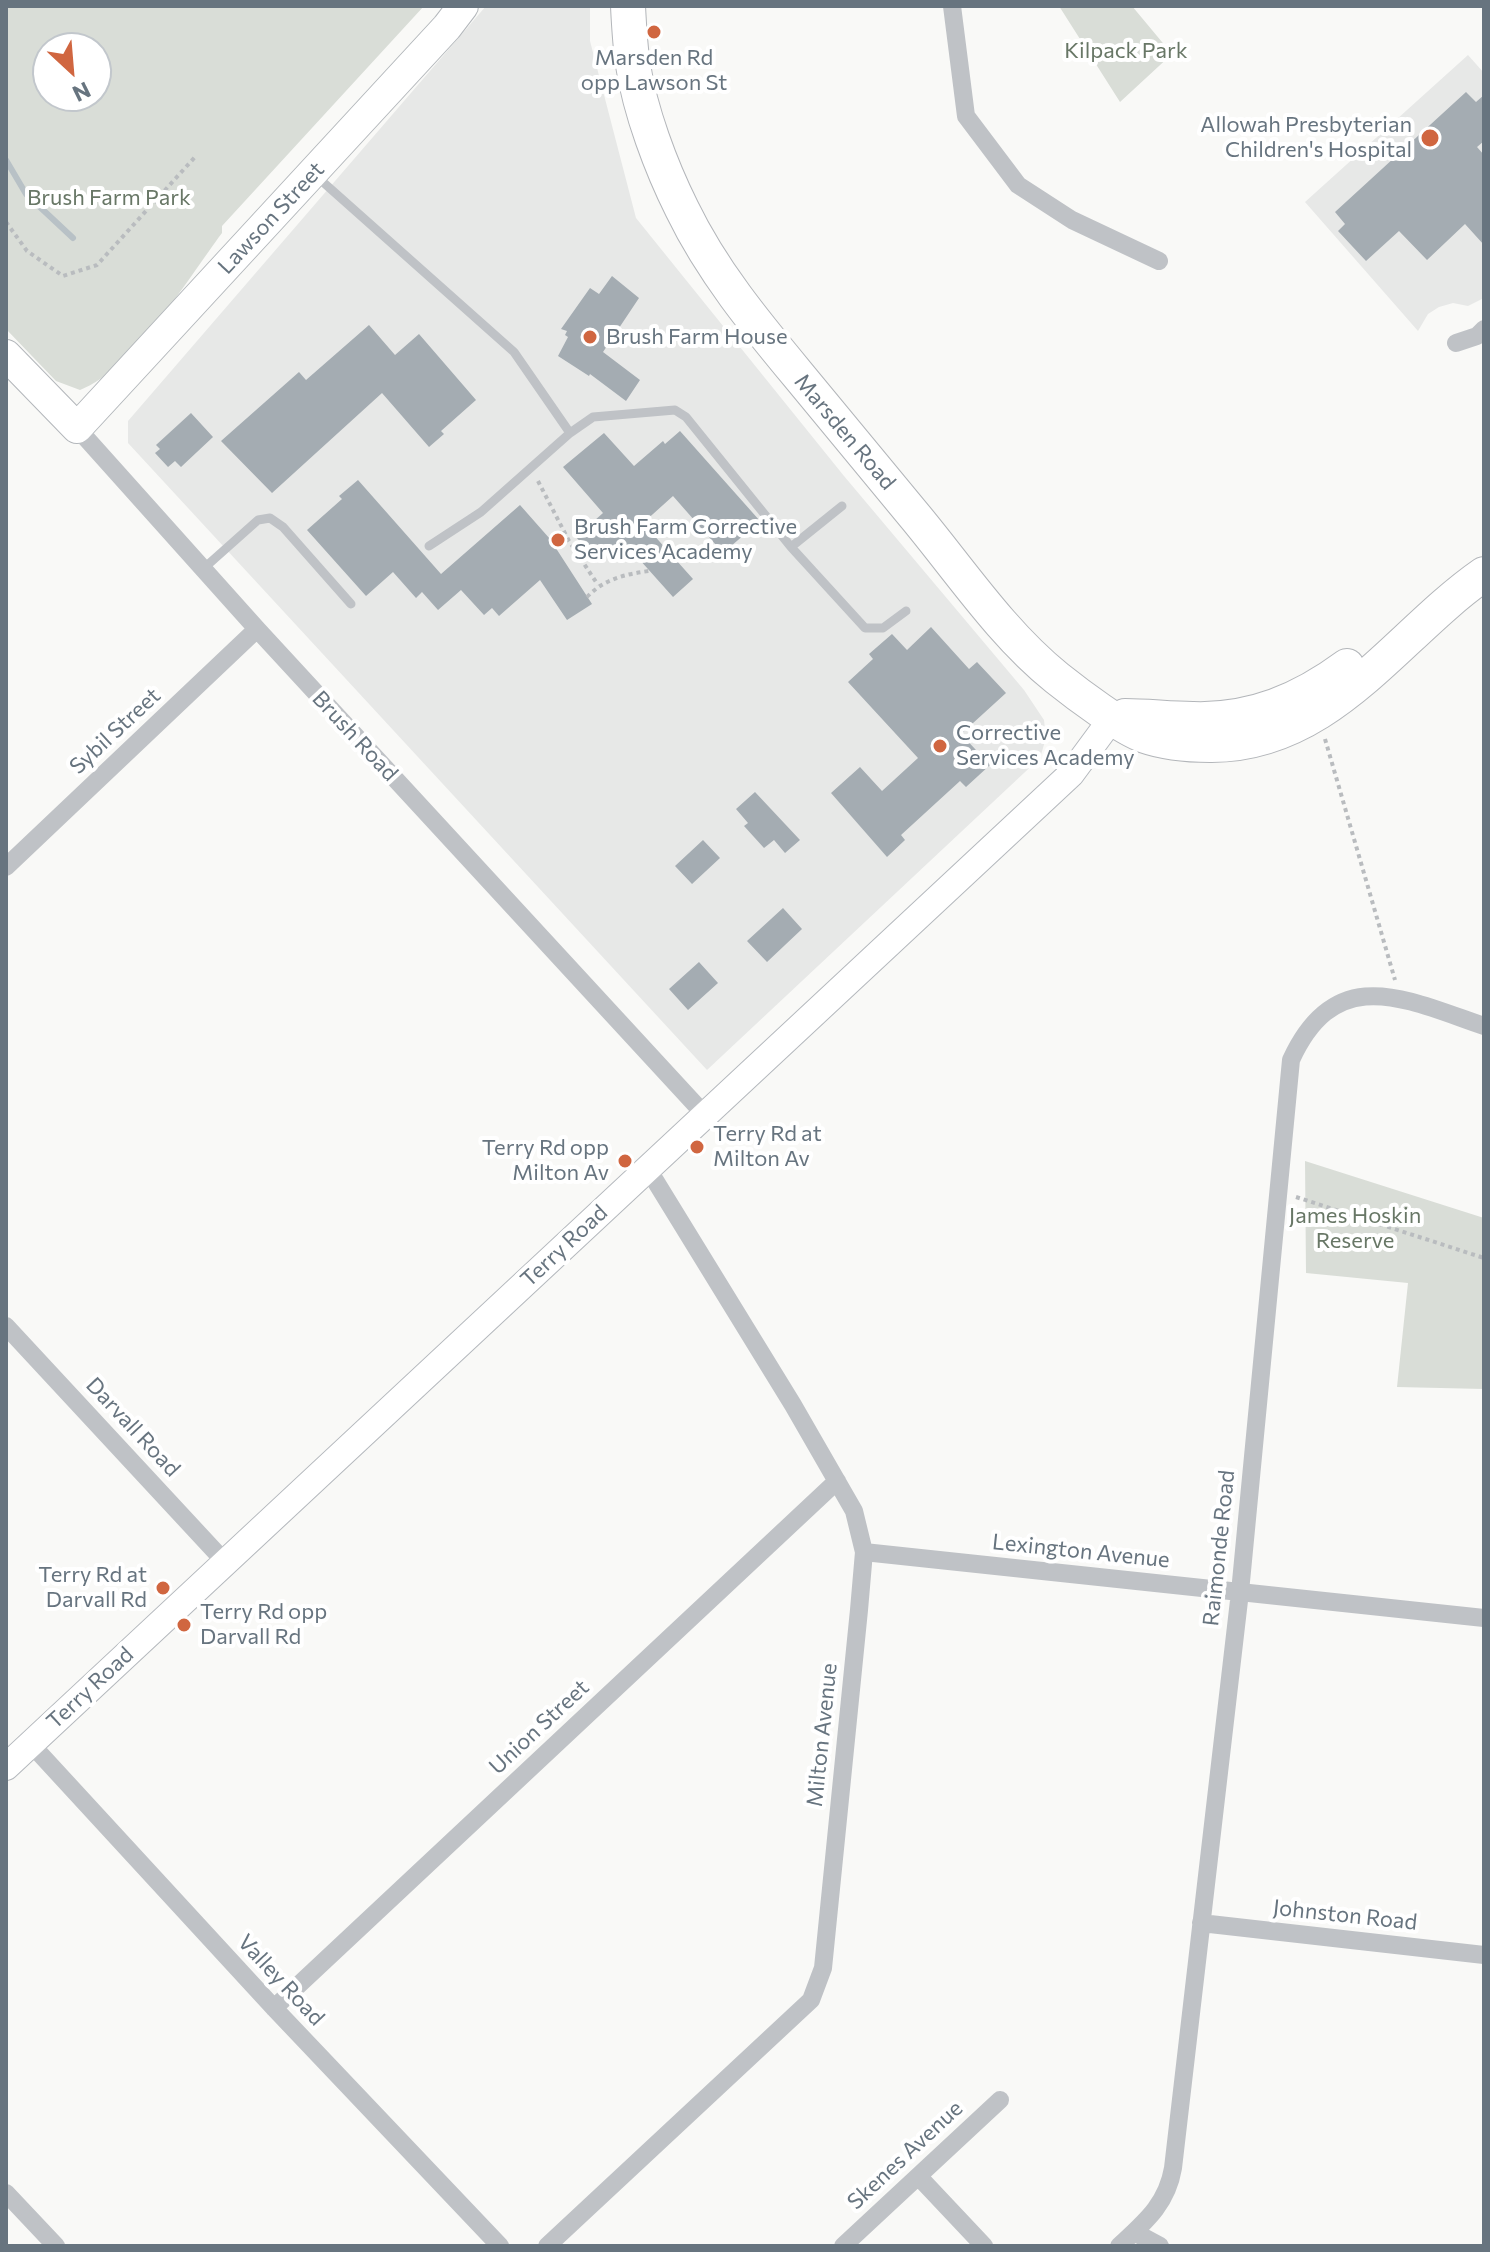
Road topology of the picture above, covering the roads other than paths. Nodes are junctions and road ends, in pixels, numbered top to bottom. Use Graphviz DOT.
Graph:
graph roads {
  1 [pos="463,6"];
  2 [pos="628,6"];
  3 [pos="952,6"];
  4 [pos="313,173"];
  5 [pos="1159,261"];
  6 [pos="1484,329"];
  7 [pos="1456,343"];
  8 [pos="6,355"];
  9 [pos="77,428"];
  10 [pos="570,433"];
  11 [pos="842,506"];
  12 [pos="429,546"];
  13 [pos="791,547"];
  14 [pos="1484,548"];
  15 [pos="203,569"];
  16 [pos="1484,574"];
  17 [pos="351,604"];
  18 [pos="906,611"];
  19 [pos="257,629"];
  20 [pos="1113,717"];
  21 [pos="6,867"];
  22 [pos="1484,1026"];
  23 [pos="705,1115"];
  24 [pos="648,1169"];
  25 [pos="6,1326"];
  26 [pos="837,1481"];
  27 [pos="864,1552"];
  28 [pos="224,1561"];
  29 [pos="1240,1592"];
  30 [pos="1484,1618"];
  31 [pos="31,1744"];
  32 [pos="6,1767"];
  33 [pos="1201,1923"];
  34 [pos="1484,1955"];
  35 [pos="274,2008"];
  36 [pos="1000,2100"];
  37 [pos="919,2177"];
  38 [pos="6,2194"];
  39 [pos="1134,2232"];
  40 [pos="56,2246"];
  41 [pos="500,2246"];
  42 [pos="547,2246"];
  43 [pos="843,2246"];
  44 [pos="984,2246"];
  45 [pos="1119,2246"];
  46 [pos="1160,2246"];
  1 -- 4 [label="main road, Lawson Street"];
  2 -- 20 [label="highway, Marsden Road"];
  3 -- 5 [label="street"];
  4 -- 9 [label="main road, Lawson Street"];
  4 -- 10 [label="lane"];
  6 -- 7 [label="street"];
  8 -- 9 [label="main road, Brush Road"];
  9 -- 15 [label="street, Brush Road"];
  10 -- 12 [label="lane"];
  10 -- 13 [label="lane"];
  11 -- 13 [label="lane"];
  13 -- 18 [label="lane"];
  14 -- 20 [label="highway"];
  15 -- 17 [label="lane"];
  15 -- 19 [label="street, Brush Road"];
  16 -- 20 [label="highway, Marsden Road"];
  19 -- 21 [label="street, Sybil Street"];
  19 -- 23 [label="street, Brush Road"];
  20 -- 23 [label="street, Terry Road"];
  22 -- 29 [label="street, Raimonde Road"];
  23 -- 24 [label="street, Terry Road"];
  24 -- 26 [label="street, Milton Avenue"];
  24 -- 28 [label="street, Terry Road"];
  25 -- 28 [label="street, Darvall Road"];
  26 -- 27 [label="street, Milton Avenue"];
  26 -- 35 [label="street, Union Street"];
  27 -- 29 [label="street, Lexington Avenue"];
  27 -- 42 [label="street, Milton Avenue"];
  28 -- 31 [label="street, Terry Road"];
  29 -- 30 [label="street, Lexington Avenue"];
  29 -- 33 [label="street, Raimonde Road"];
  31 -- 32 [label="street, Terry Road"];
  31 -- 35 [label="street, Valley Road"];
  33 -- 34 [label="street, Johnston Road"];
  33 -- 39 [label="street, Raimonde Road"];
  35 -- 41 [label="street, Valley Road"];
  36 -- 37 [label="street, Skenes Avenue"];
  37 -- 43 [label="street, Skenes Avenue"];
  37 -- 44 [label="street"];
  38 -- 40 [label="street"];
  39 -- 45 [label="street, Raimonde Road"];
  39 -- 46 [label="street"];
}
